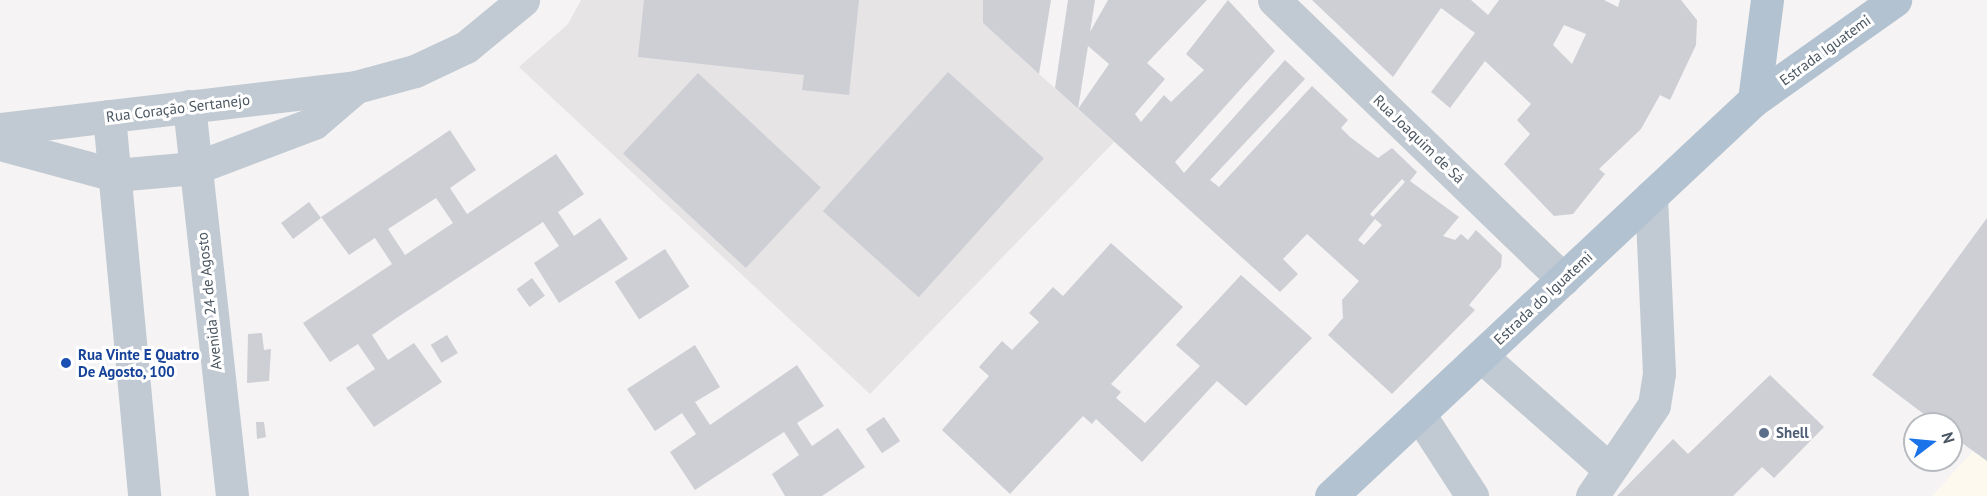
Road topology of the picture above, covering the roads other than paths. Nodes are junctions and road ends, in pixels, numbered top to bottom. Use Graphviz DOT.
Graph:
graph roads {
  1 [pos="523,0"];
  2 [pos="1274,0"];
  3 [pos="1767,0"];
  4 [pos="1895,0"];
  5 [pos="356,87"];
  6 [pos="1754,100"];
  7 [pos="189,106"];
  8 [pos="109,116"];
  9 [pos="0,129"];
  10 [pos="0,144"];
  11 [pos="195,168"];
  12 [pos="115,175"];
  13 [pos="1651,196"];
  14 [pos="1563,279"];
  15 [pos="1481,356"];
  16 [pos="1419,414"];
  17 [pos="1600,482"];
  18 [pos="226,492"];
  19 [pos="148,494"];
  20 [pos="1331,496"];
  21 [pos="1472,496"];
  1 -- 5 [label="street, Rua Coração Sertanejo"];
  2 -- 14 [label="street, Rua Joaquim de Sá"];
  3 -- 6 [label="main road"];
  4 -- 6 [label="main road, Estrada Iguatemi"];
  5 -- 7 [label="street, Rua Coração Sertanejo"];
  5 -- 11 [label="street, Rua Coração Sertanejo"];
  6 -- 13 [label="main road, Estrada do Iguatemi"];
  7 -- 8 [label="street, Rua Coração Sertanejo"];
  7 -- 11 [label="street, Avenida 24 de Agosto"];
  8 -- 9 [label="street, Rua Coração Sertanejo"];
  8 -- 12 [label="street"];
  10 -- 12 [label="street, Rua Coração Sertanejo"];
  11 -- 12 [label="street, Rua Coração Sertanejo"];
  11 -- 18 [label="street, Avenida 24 de Agosto"];
  12 -- 19 [label="street"];
  13 -- 14 [label="main road, Estrada do Iguatemi"];
  13 -- 17 [label="street"];
  14 -- 15 [label="main road, Estrada do Iguatemi"];
  15 -- 16 [label="main road, Estrada do Iguatemi"];
  15 -- 17 [label="street"];
  16 -- 20 [label="main road, Estrada do Iguatemi"];
  16 -- 21 [label="street"];
}
